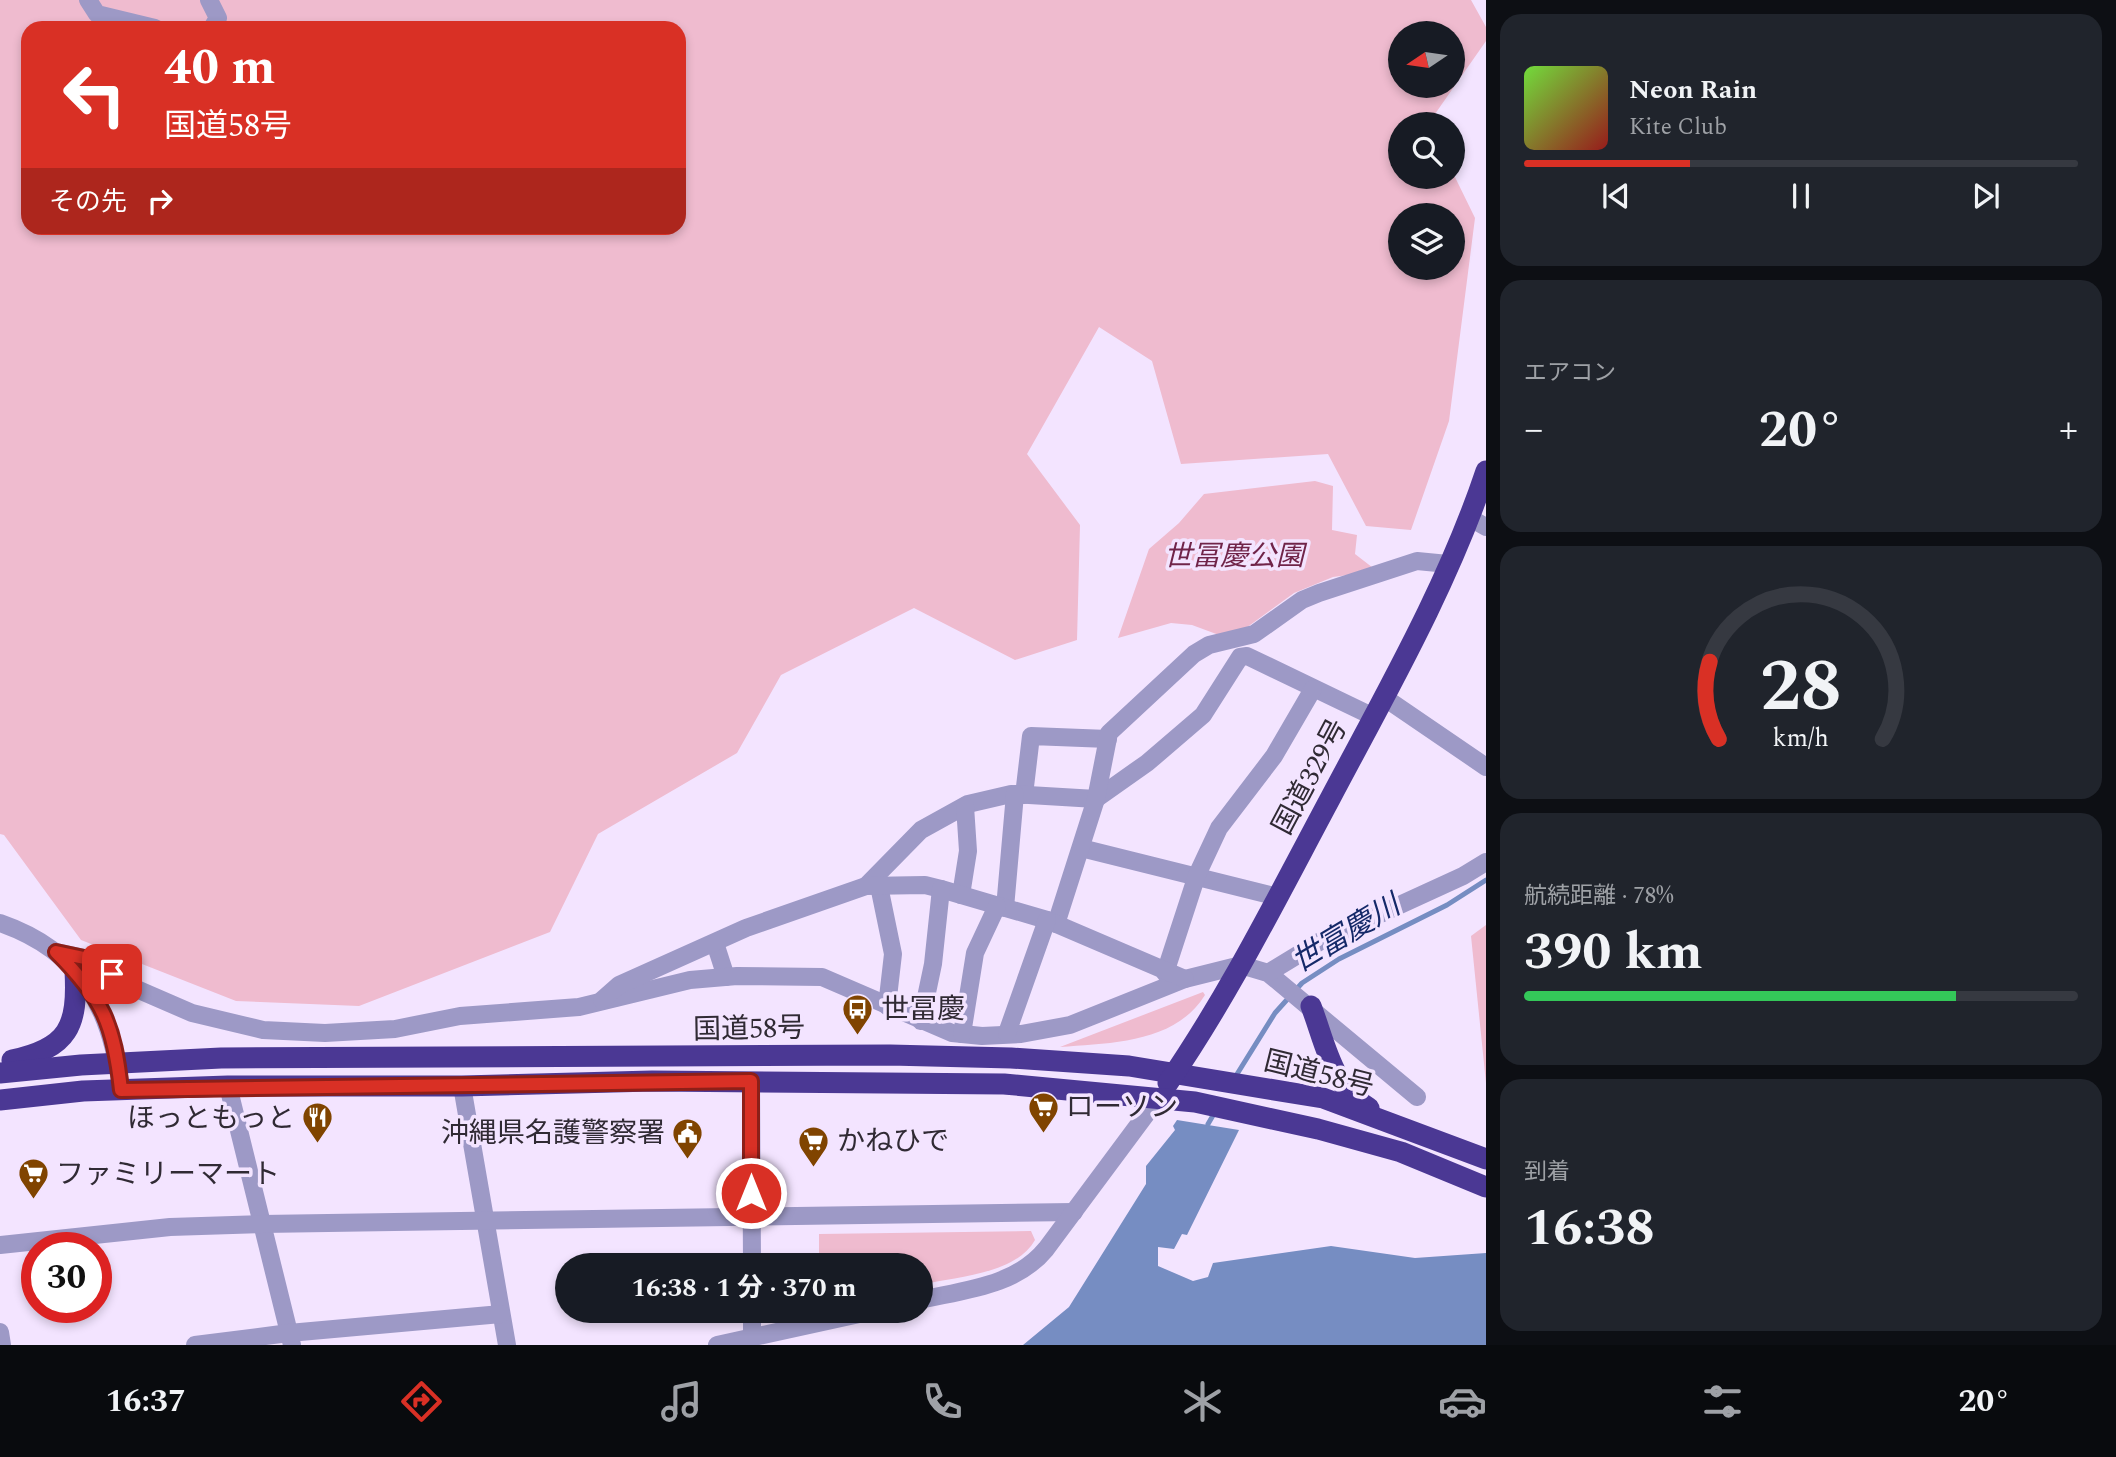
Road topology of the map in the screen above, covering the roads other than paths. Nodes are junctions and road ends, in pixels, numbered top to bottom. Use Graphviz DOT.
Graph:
graph roads {
  1 [pos="88,0"];
  2 [pos="209,0"];
  3 [pos="126,21"];
  4 [pos="217,21"];
  5 [pos="1486,471"];
  6 [pos="1478,523"];
  7 [pos="1448,564"];
  8 [pos="1313,689"];
  9 [pos="1385,698"];
  10 [pos="1374,717"];
  11 [pos="1108,738"];
  12 [pos="1103,766"];
  13 [pos="1486,767"];
  14 [pos="1118,784"];
  15 [pos="1020,795"];
  16 [pos="1096,799"];
  17 [pos="965,806"];
  18 [pos="1080,848"];
  19 [pos="1486,862"];
  20 [pos="1197,875"];
  21 [pos="873,886"];
  22 [pos="941,889"];
  23 [pos="961,895"];
  24 [pos="1278,897"];
  25 [pos="1001,907"];
  26 [pos="1052,922"];
  27 [pos="0,923"];
  28 [pos="715,943"];
  29 [pos="56,952"];
  30 [pos="1241,965"];
  31 [pos="75,971"];
  32 [pos="1165,972"];
  33 [pos="1268,973"];
  34 [pos="726,977"];
  35 [pos="1185,979"];
  36 [pos="599,1003"];
  37 [pos="887,1006"];
  38 [pos="1311,1006"];
  39 [pos="921,1021"];
  40 [pos="1007,1033"];
  41 [pos="962,1034"];
  42 [pos="0,1063"];
  43 [pos="118,1063"];
  44 [pos="0,1073"];
  45 [pos="1175,1073"];
  46 [pos="751,1081"];
  47 [pos="228,1086"];
  48 [pos="463,1086"];
  49 [pos="121,1090"];
  50 [pos="1159,1097"];
  51 [pos="1417,1097"];
  52 [pos="0,1100"];
  53 [pos="1398,1124"];
  54 [pos="1486,1159"];
  55 [pos="1486,1187"];
  56 [pos="1074,1212"];
  57 [pos="751,1218"];
  58 [pos="485,1219"];
  59 [pos="262,1224"];
  60 [pos="0,1245"];
  61 [pos="752,1253"];
  62 [pos="933,1297"];
  63 [pos="501,1314"];
  64 [pos="752,1323"];
  65 [pos="819,1323"];
  66 [pos="0,1332"];
  67 [pos="752,1338"];
  68 [pos="291,1339"];
  69 [pos="2,1345"];
  70 [pos="195,1345"];
  71 [pos="507,1345"];
  72 [pos="718,1345"];
  1 -- 3 [label="street"];
  2 -- 4 [label="street"];
  5 -- 6 [label="highway, 国道329号"];
  6 -- 7 [label="highway, 国道329号"];
  7 -- 9 [label="highway, 国道329号"];
  7 -- 11 [label="street"];
  8 -- 10 [label="street"];
  8 -- 14 [label="street"];
  8 -- 20 [label="street"];
  9 -- 10 [label="highway, 国道329号"];
  9 -- 13 [label="street"];
  10 -- 24 [label="highway, 国道329号"];
  11 -- 12 [label="street"];
  11 -- 15 [label="street"];
  12 -- 14 [label="street"];
  12 -- 16 [label="street"];
  14 -- 16 [label="street"];
  15 -- 16 [label="street"];
  15 -- 17 [label="street"];
  15 -- 25 [label="street"];
  16 -- 18 [label="street"];
  17 -- 21 [label="street"];
  17 -- 23 [label="street"];
  18 -- 20 [label="street"];
  18 -- 26 [label="street"];
  19 -- 33 [label="street"];
  20 -- 24 [label="street"];
  20 -- 32 [label="street"];
  21 -- 22 [label="street"];
  21 -- 28 [label="street"];
  21 -- 37 [label="street"];
  22 -- 23 [label="street"];
  22 -- 39 [label="street"];
  23 -- 25 [label="street"];
  24 -- 30 [label="highway, 国道329号"];
  25 -- 26 [label="street"];
  25 -- 41 [label="street"];
  26 -- 32 [label="street"];
  26 -- 40 [label="street"];
  27 -- 29 [label="street"];
  28 -- 34 [label="street"];
  28 -- 36 [label="street"];
  29 -- 31 [label="street"];
  29 -- 36 [label="street"];
  30 -- 33 [label="street"];
  30 -- 35 [label="street"];
  30 -- 45 [label="highway, 国道329号"];
  31 -- 42 [label="highway"];
  31 -- 43 [label="street"];
  32 -- 35 [label="street"];
  33 -- 38 [label="street"];
  34 -- 36 [label="street"];
  34 -- 37 [label="street"];
  35 -- 40 [label="street"];
  37 -- 39 [label="street"];
  38 -- 51 [label="street"];
  38 -- 53 [label="highway"];
  39 -- 41 [label="street"];
  40 -- 41 [label="street"];
  43 -- 44 [label="highway, 国道58号"];
  43 -- 45 [label="highway, 国道58号"];
  43 -- 49 [label="street"];
  45 -- 50 [label="highway, 国道329号"];
  45 -- 53 [label="highway, 国道58号"];
  46 -- 48 [label="highway, 国道58号"];
  46 -- 50 [label="highway, 国道58号"];
  46 -- 57 [label="street"];
  47 -- 48 [label="highway, 国道58号"];
  47 -- 49 [label="highway, 国道58号"];
  47 -- 59 [label="street"];
  48 -- 58 [label="street"];
  49 -- 52 [label="highway, 国道58号"];
  50 -- 55 [label="highway, 国道58号"];
  50 -- 56 [label="street"];
  53 -- 54 [label="highway, 国道58号"];
  56 -- 57 [label="street"];
  56 -- 62 [label="street"];
  57 -- 58 [label="street"];
  57 -- 61 [label="street"];
  58 -- 59 [label="street"];
  58 -- 63 [label="street"];
  59 -- 60 [label="street"];
  59 -- 68 [label="street"];
  63 -- 68 [label="street"];
  63 -- 71 [label="street"];
  64 -- 67 [label="street"];
  65 -- 67 [label="street"];
  66 -- 69 [label="street"];
  67 -- 72 [label="street"];
  68 -- 70 [label="street"];
}
